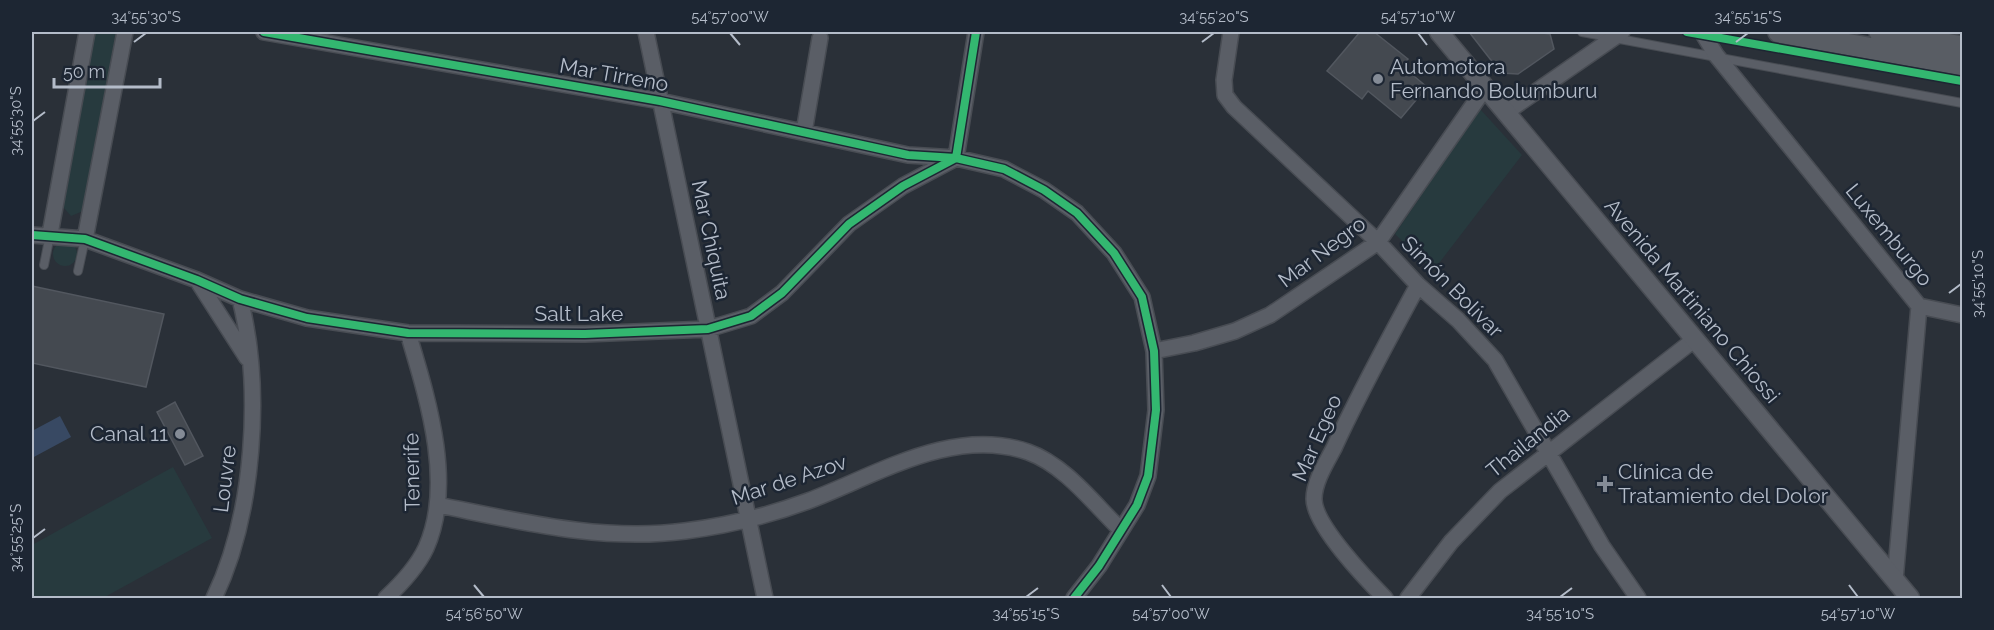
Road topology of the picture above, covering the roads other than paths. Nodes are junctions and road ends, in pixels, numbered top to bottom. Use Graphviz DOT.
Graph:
graph roads {
  1 [pos="87,32"];
  2 [pos="125,32"];
  3 [pos="264,32"];
  4 [pos="646,32"];
  5 [pos="976,32"];
  6 [pos="1231,32"];
  7 [pos="1439,32"];
  8 [pos="1582,32"];
  9 [pos="1702,32"];
  10 [pos="1779,32"];
  11 [pos="1880,32"];
  12 [pos="1618,34"];
  13 [pos="820,38"];
  14 [pos="1962,47"];
  15 [pos="1716,55"];
  16 [pos="1962,65"];
  17 [pos="1485,88"];
  18 [pos="660,101"];
  19 [pos="1962,103"];
  20 [pos="1505,113"];
  21 [pos="804,132"];
  22 [pos="956,158"];
  23 [pos="32,234"];
  24 [pos="50,234"];
  25 [pos="85,238"];
  26 [pos="1378,242"];
  27 [pos="44,266"];
  28 [pos="78,271"];
  29 [pos="197,280"];
  30 [pos="1418,285"];
  31 [pos="240,299"];
  32 [pos="1919,306"];
  33 [pos="1962,315"];
  34 [pos="246,322"];
  35 [pos="227,327"];
  36 [pos="708,329"];
  37 [pos="408,333"];
  38 [pos="1695,339"];
  39 [pos="1154,351"];
  40 [pos="248,360"];
  41 [pos="1549,451"];
  42 [pos="438,505"];
  43 [pos="747,518"];
  44 [pos="1121,531"];
  45 [pos="1895,580"];
  46 [pos="214,598"];
  47 [pos="386,598"];
  48 [pos="765,598"];
  49 [pos="1074,598"];
  50 [pos="1385,598"];
  51 [pos="1408,598"];
  52 [pos="1638,598"];
  53 [pos="1910,598"];
  1 -- 24 [label="street"];
  2 -- 25 [label="street"];
  3 -- 18 [label="street, Mar Tirreno"];
  4 -- 18 [label="street, Mar Chiquita"];
  5 -- 22 [label="street"];
  6 -- 26 [label="street, Simón Bolívar"];
  7 -- 17 [label="street, Avenida Martiniano Chiossi"];
  8 -- 12 [label="lane"];
  9 -- 15 [label="street, Luxemburgo"];
  10 -- 16 [label="main road"];
  11 -- 14 [label="main road"];
  12 -- 15 [label="lane"];
  12 -- 20 [label="street"];
  13 -- 21 [label="street"];
  15 -- 19 [label="lane"];
  15 -- 32 [label="street, Luxemburgo"];
  17 -- 20 [label="street, Avenida Martiniano Chiossi"];
  17 -- 26 [label="street, Mar Negro"];
  18 -- 21 [label="street, Mar Tirreno"];
  18 -- 36 [label="street, Mar Chiquita"];
  20 -- 38 [label="street, Avenida Martiniano Chiossi"];
  21 -- 22 [label="street, Mar Tirreno"];
  22 -- 36 [label="street, Salt Lake"];
  22 -- 39 [label="street, Mar Tirreno"];
  23 -- 24 [label="street, Salt Lake"];
  24 -- 25 [label="street, Salt Lake"];
  24 -- 27 [label="lane"];
  25 -- 28 [label="lane"];
  25 -- 29 [label="street, Salt Lake"];
  26 -- 30 [label="street, Simón Bolívar"];
  26 -- 39 [label="street, Mar Negro"];
  29 -- 31 [label="street, Salt Lake"];
  29 -- 35 [label="street"];
  30 -- 41 [label="street, Simón Bolívar"];
  30 -- 50 [label="street, Mar Egeo"];
  31 -- 34 [label="street, Louvre"];
  31 -- 37 [label="street, Salt Lake"];
  32 -- 33 [label="street"];
  32 -- 45 [label="street, Luxemburgo"];
  34 -- 35 [label="street"];
  34 -- 40 [label="street, Louvre"];
  35 -- 40 [label="street"];
  36 -- 37 [label="street, Salt Lake"];
  36 -- 43 [label="street, Mar Chiquita"];
  37 -- 42 [label="street, Tenerife"];
  38 -- 41 [label="street, Thailandia"];
  38 -- 45 [label="street, Avenida Martiniano Chiossi"];
  39 -- 44 [label="street, Mar Tirreno"];
  40 -- 46 [label="street, Louvre"];
  41 -- 51 [label="street, Thailandia"];
  41 -- 52 [label="street, Simón Bolívar"];
  42 -- 43 [label="street, Mar de Azov"];
  42 -- 47 [label="street, Tenerife"];
  43 -- 44 [label="street, Mar de Azov"];
  43 -- 48 [label="street, Mar Chiquita"];
  44 -- 49 [label="street, Mar Tirreno"];
  45 -- 53 [label="street, Avenida Martiniano Chiossi"];
}
